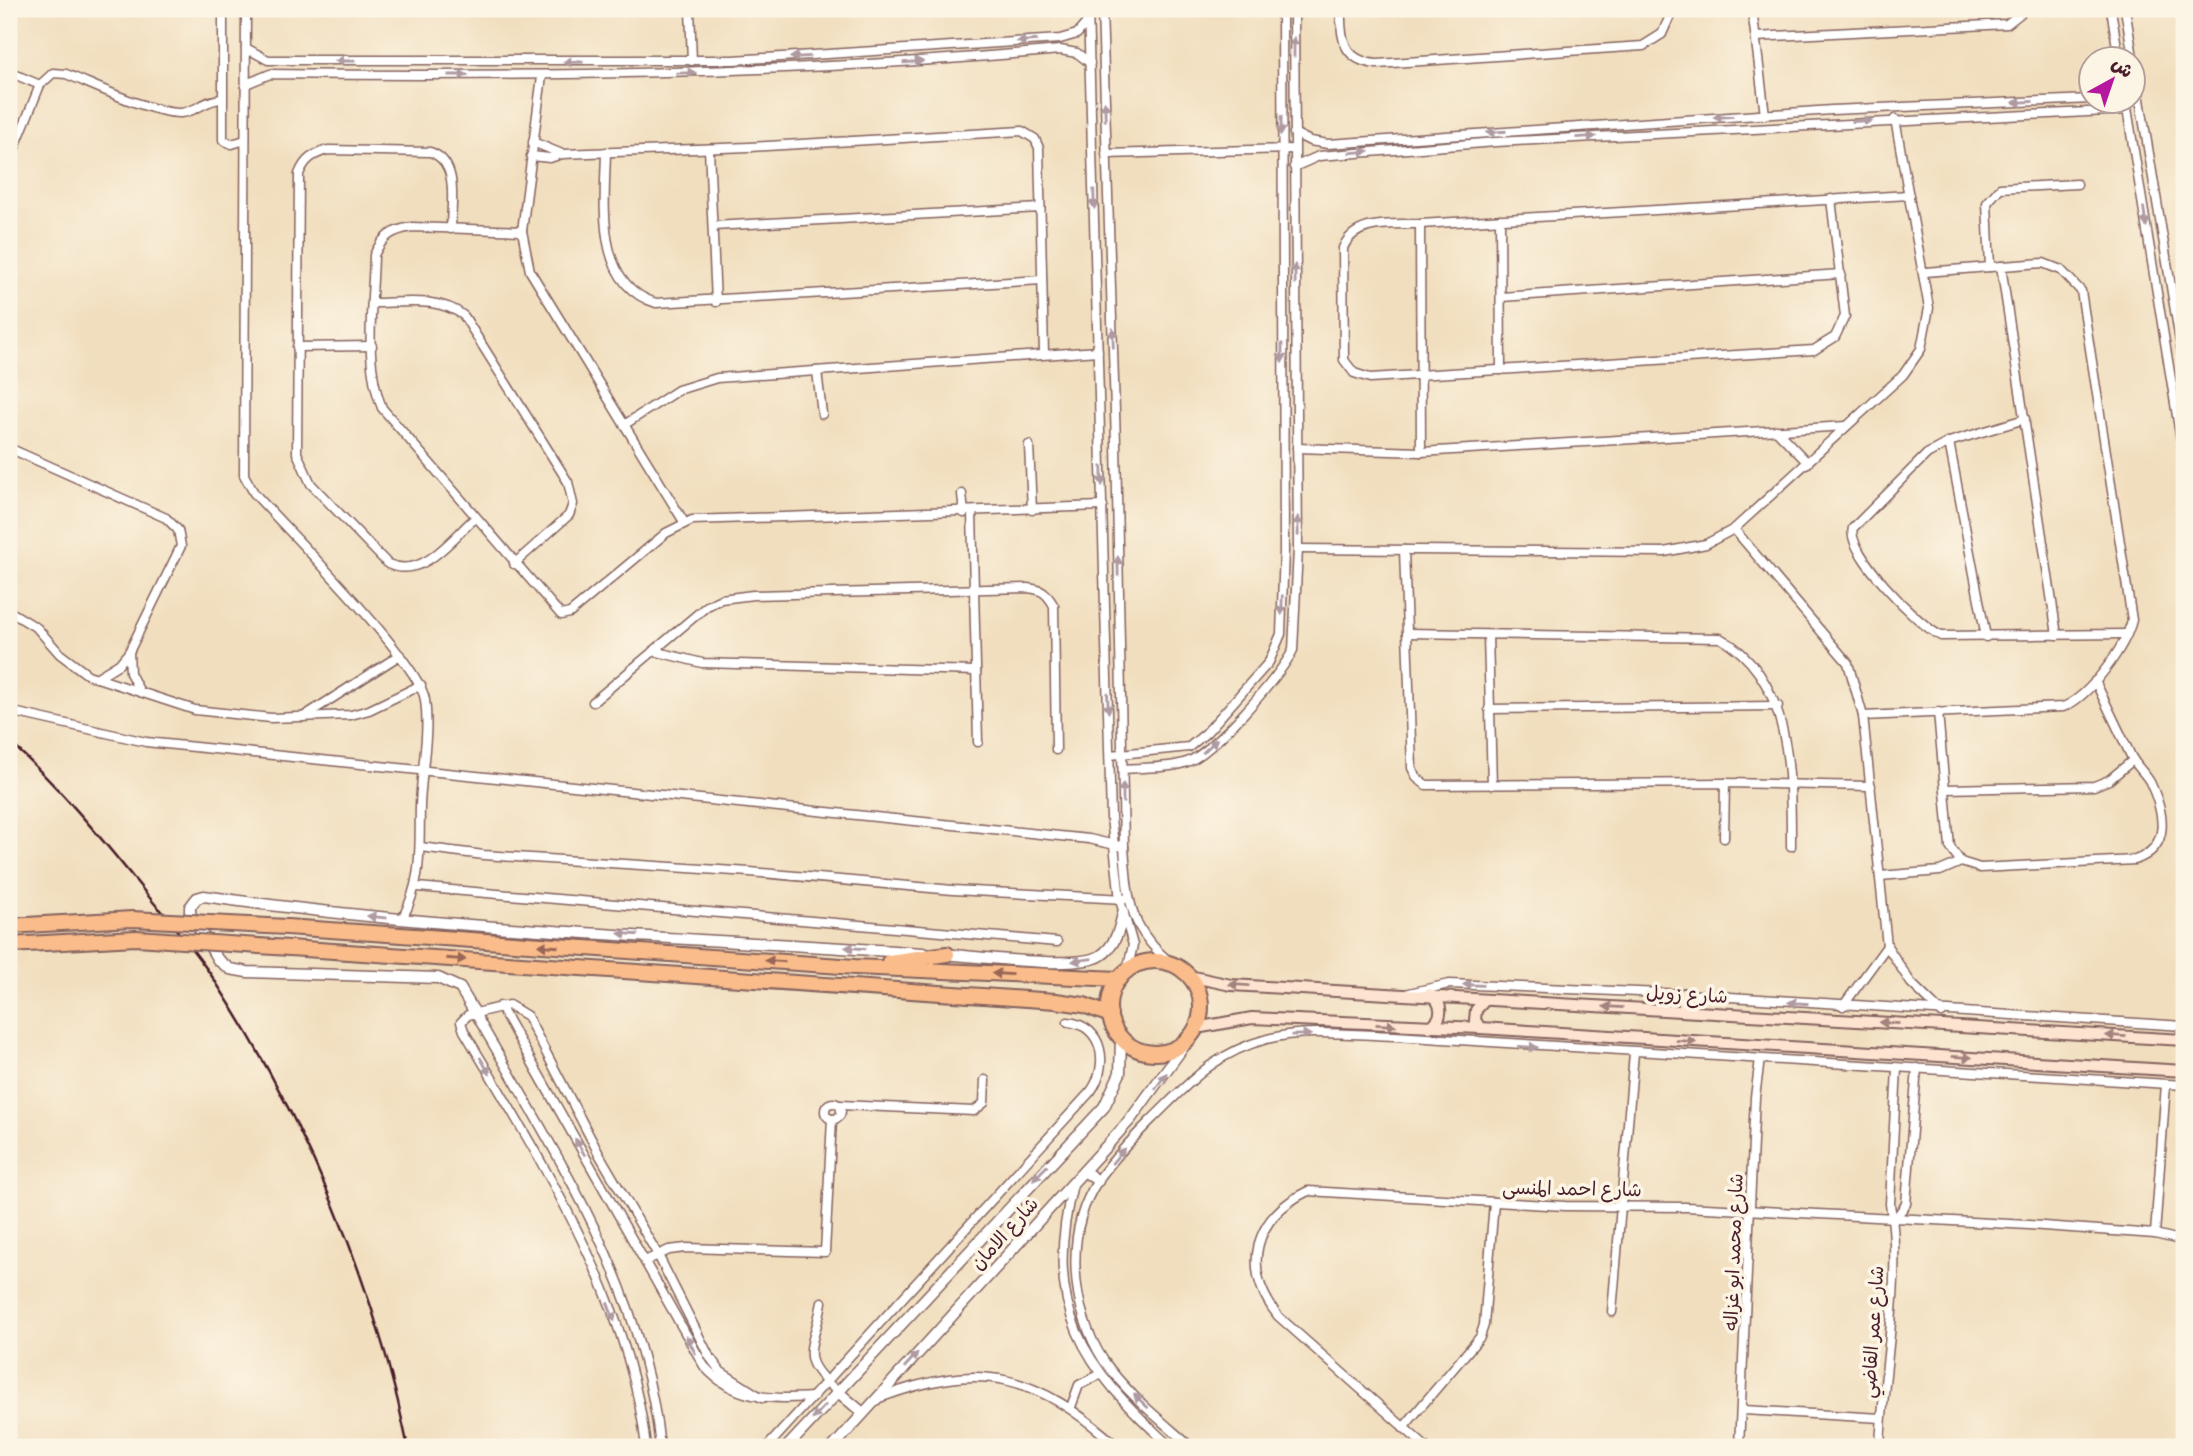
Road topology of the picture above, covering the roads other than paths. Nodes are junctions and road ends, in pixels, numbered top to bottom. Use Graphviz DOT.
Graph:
graph roads {
  1 [pos="223,9"];
  2 [pos="246,9"];
  3 [pos="690,9"];
  4 [pos="1088,9"];
  5 [pos="1102,9"];
  6 [pos="1340,9"];
  7 [pos="1673,9"];
  8 [pos="1752,9"];
  9 [pos="2026,9"];
  10 [pos="2111,9"];
  11 [pos="2125,9"];
  12 [pos="1294,10"];
  13 [pos="1282,11"];
  14 [pos="1088,21"];
  15 [pos="1756,37"];
  16 [pos="1059,39"];
  17 [pos="960,46"];
  18 [pos="2117,46"];
  19 [pos="246,48"];
  20 [pos="1060,50"];
  21 [pos="865,54"];
  22 [pos="960,59"];
  23 [pos="284,61"];
  24 [pos="423,61"];
  25 [pos="692,61"];
  26 [pos="615,62"];
  27 [pos="1090,63"];
  28 [pos="866,66"];
  29 [pos="9,72"];
  30 [pos="284,74"];
  31 [pos="615,74"];
  32 [pos="423,75"];
  33 [pos="542,76"];
  34 [pos="246,84"];
  35 [pos="40,85"];
  36 [pos="222,99"];
  37 [pos="2078,101"];
  38 [pos="1832,110"];
  39 [pos="2078,112"];
  40 [pos="1765,115"];
  41 [pos="2129,116"];
  42 [pos="1696,119"];
  43 [pos="1895,119"];
  44 [pos="1833,123"];
  45 [pos="1697,131"];
  46 [pos="1294,133"];
  47 [pos="246,140"];
  48 [pos="533,142"];
  49 [pos="1328,144"];
  50 [pos="709,149"];
  51 [pos="1281,149"];
  52 [pos="1294,149"];
  53 [pos="606,152"];
  54 [pos="562,154"];
  55 [pos="1106,154"];
  56 [pos="1328,155"];
  57 [pos="531,156"];
  58 [pos="9,162"];
  59 [pos="1294,167"];
  60 [pos="2152,172"];
  61 [pos="2138,174"];
  62 [pos="2077,184"];
  63 [pos="1909,195"];
  64 [pos="1831,200"];
  65 [pos="1040,208"];
  66 [pos="1500,219"];
  67 [pos="1420,224"];
  68 [pos="713,226"];
  69 [pos="451,229"];
  70 [pos="522,231"];
  71 [pos="2001,266"];
  72 [pos="1990,267"];
  73 [pos="1925,272"];
  74 [pos="1841,274"];
  75 [pos="1042,280"];
  76 [pos="1501,297"];
  77 [pos="716,302"];
  78 [pos="373,303"];
  79 [pos="1282,307"];
  80 [pos="1295,307"];
  81 [pos="372,346"];
  82 [pos="298,347"];
  83 [pos="1098,351"];
  84 [pos="1044,354"];
  85 [pos="2184,365"];
  86 [pos="2170,368"];
  87 [pos="1501,370"];
  88 [pos="817,371"];
  89 [pos="1420,375"];
  90 [pos="822,414"];
  91 [pos="2025,419"];
  92 [pos="624,425"];
  93 [pos="1847,426"];
  94 [pos="1776,430"];
  95 [pos="1949,442"];
  96 [pos="1102,443"];
  97 [pos="1116,443"];
  98 [pos="1029,445"];
  99 [pos="9,447"];
  100 [pos="1297,447"];
  101 [pos="1421,452"];
  102 [pos="2184,459"];
  103 [pos="1808,463"];
  104 [pos="962,494"];
  105 [pos="1103,506"];
  106 [pos="1032,510"];
  107 [pos="968,513"];
  108 [pos="475,518"];
  109 [pos="684,522"];
  110 [pos="1734,529"];
  111 [pos="1298,549"];
  112 [pos="1404,550"];
  113 [pos="514,564"];
  114 [pos="974,589"];
  115 [pos="9,611"];
  116 [pos="1407,633"];
  117 [pos="2127,634"];
  118 [pos="1488,635"];
  119 [pos="2057,635"];
  120 [pos="1986,637"];
  121 [pos="654,651"];
  122 [pos="130,652"];
  123 [pos="400,655"];
  124 [pos="976,671"];
  125 [pos="96,678"];
  126 [pos="2095,681"];
  127 [pos="421,685"];
  128 [pos="140,692"];
  129 [pos="1239,696"];
  130 [pos="593,702"];
  131 [pos="1249,706"];
  132 [pos="1778,706"];
  133 [pos="1489,709"];
  134 [pos="9,711"];
  135 [pos="1938,712"];
  136 [pos="1863,716"];
  137 [pos="303,717"];
  138 [pos="978,742"];
  139 [pos="1056,750"];
  140 [pos="1110,755"];
  141 [pos="1123,755"];
  142 [pos="2133,760"];
  143 [pos="1123,769"];
  144 [pos="422,772"];
  145 [pos="1726,783"];
  146 [pos="1791,784"];
  147 [pos="1492,785"];
  148 [pos="1871,786"];
  149 [pos="1945,789"];
  150 [pos="1111,818"];
  151 [pos="1123,819"];
  152 [pos="1724,838"];
  153 [pos="1791,846"];
  154 [pos="420,847"];
  155 [pos="1119,847"];
  156 [pos="1961,862"];
  157 [pos="1880,876"];
  158 [pos="417,887"];
  159 [pos="1124,899"];
  160 [pos="1123,913"];
  161 [pos="402,919"];
  162 [pos="9,926"];
  163 [pos="1057,942"];
  164 [pos="9,945"];
  165 [pos="1887,946"];
  166 [pos="947,954"];
  167 [pos="1175,966"];
  168 [pos="855,967"];
  169 [pos="1123,975"];
  170 [pos="1189,976"];
  171 [pos="1409,993"];
  172 [pos="1429,994"];
  173 [pos="1684,995"];
  174 [pos="1485,1000"];
  175 [pos="500,1006"];
  176 [pos="1843,1006"];
  177 [pos="1684,1011"];
  178 [pos="475,1013"];
  179 [pos="1941,1013"];
  180 [pos="1110,1015"];
  181 [pos="2091,1021"];
  182 [pos="1068,1022"];
  183 [pos="2184,1026"];
  184 [pos="1429,1027"];
  185 [pos="1480,1028"];
  186 [pos="1194,1032"];
  187 [pos="2088,1035"];
  188 [pos="1121,1037"];
  189 [pos="2184,1040"];
  190 [pos="1634,1053"];
  191 [pos="1812,1054"];
  192 [pos="1760,1059"];
  193 [pos="2070,1064"];
  194 [pos="1897,1068"];
  195 [pos="1917,1068"];
  196 [pos="2184,1071"];
  197 [pos="2072,1077"];
  198 [pos="985,1080"];
  199 [pos="2166,1084"];
  200 [pos="2184,1085"];
  201 [pos="839,1105"];
  202 [pos="832,1119"];
  203 [pos="1084,1171"];
  204 [pos="1098,1181"];
  205 [pos="1073,1182"];
  206 [pos="1494,1202"];
  207 [pos="1622,1205"];
  208 [pos="1750,1212"];
  209 [pos="1895,1219"];
  210 [pos="2155,1234"];
  211 [pos="2184,1241"];
  212 [pos="658,1255"];
  213 [pos="645,1261"];
  214 [pos="618,1279"];
  215 [pos="601,1286"];
  216 [pos="822,1302"];
  217 [pos="1612,1312"];
  218 [pos="648,1366"];
  219 [pos="632,1370"];
  220 [pos="1099,1375"];
  221 [pos="827,1383"];
  222 [pos="837,1391"];
  223 [pos="814,1397"];
  224 [pos="762,1398"];
  225 [pos="876,1399"];
  226 [pos="1071,1407"];
  227 [pos="1743,1410"];
  228 [pos="863,1413"];
  229 [pos="1881,1418"];
  230 [pos="1404,1427"];
  231 [pos="646,1447"];
  232 [pos="660,1447"];
  233 [pos="767,1447"];
  234 [pos="787,1447"];
  235 [pos="833,1447"];
  236 [pos="1118,1447"];
  237 [pos="1171,1447"];
  238 [pos="1191,1447"];
  239 [pos="1426,1447"];
  240 [pos="1739,1447"];
  241 [pos="1880,1447"];
  1 -- 36 [label="street"];
  2 -- 19 [label="street"];
  3 -- 25 [label="street"];
  4 -- 14 [label="street"];
  55 -- 5 [label="street, one-way"];
  6 -- 7 [label="street"];
  8 -- 15 [label="street"];
  9 -- 15 [label="street"];
  10 -- 18 [label="street"];
  11 -- 60 [label="street"];
  12 -- 13 [label="street"];
  46 -- 12 [label="street, one-way"];
  13 -- 51 [label="street, one-way"];
  14 -- 16 [label="street"];
  14 -- 27 [label="street"];
  15 -- 40 [label="street"];
  16 -- 17 [label="street, one-way"];
  16 -- 20 [label="street"];
  17 -- 21 [label="street"];
  17 -- 22 [label="street"];
  19 -- 23 [label="street"];
  19 -- 34 [label="street"];
  20 -- 22 [label="street"];
  20 -- 27 [label="street"];
  21 -- 25 [label="street, one-way"];
  21 -- 28 [label="street"];
  28 -- 22 [label="street, one-way"];
  24 -- 23 [label="street, one-way"];
  23 -- 30 [label="street"];
  26 -- 24 [label="street, one-way"];
  24 -- 32 [label="street"];
  25 -- 26 [label="street"];
  26 -- 31 [label="street"];
  27 -- 83 [label="street, one-way"];
  31 -- 28 [label="street, one-way"];
  29 -- 35 [label="street"];
  30 -- 32 [label="street"];
  30 -- 34 [label="street"];
  31 -- 33 [label="street"];
  32 -- 33 [label="street, one-way"];
  33 -- 48 [label="street"];
  34 -- 47 [label="street"];
  35 -- 36 [label="street"];
  35 -- 58 [label="street"];
  36 -- 47 [label="street"];
  37 -- 38 [label="street, one-way"];
  38 -- 40 [label="street"];
  38 -- 44 [label="street"];
  39 -- 43 [label="street"];
  40 -- 42 [label="street, one-way"];
  41 -- 61 [label="street"];
  42 -- 45 [label="street"];
  42 -- 49 [label="street, one-way"];
  44 -- 43 [label="street, one-way"];
  43 -- 63 [label="street"];
  44 -- 45 [label="street"];
  56 -- 45 [label="street, one-way"];
  46 -- 49 [label="street"];
  46 -- 52 [label="street"];
  47 -- 123 [label="street"];
  48 -- 54 [label="street"];
  48 -- 57 [label="street"];
  49 -- 56 [label="street"];
  50 -- 53 [label="street"];
  50 -- 65 [label="street"];
  50 -- 68 [label="street"];
  51 -- 52 [label="street"];
  51 -- 55 [label="street"];
  51 -- 79 [label="street"];
  52 -- 59 [label="street"];
  53 -- 54 [label="street"];
  53 -- 77 [label="street"];
  54 -- 57 [label="street"];
  97 -- 55 [label="street, one-way"];
  56 -- 59 [label="street"];
  57 -- 70 [label="street"];
  80 -- 59 [label="street, one-way"];
  60 -- 61 [label="street"];
  60 -- 85 [label="street"];
  61 -- 86 [label="street, one-way"];
  62 -- 72 [label="street"];
  63 -- 64 [label="street"];
  63 -- 73 [label="street"];
  64 -- 66 [label="street"];
  64 -- 74 [label="street"];
  65 -- 68 [label="street"];
  65 -- 75 [label="street"];
  66 -- 67 [label="street"];
  66 -- 76 [label="street"];
  67 -- 89 [label="street"];
  67 -- 89 [label="street"];
  68 -- 77 [label="street"];
  69 -- 70 [label="street"];
  69 -- 78 [label="street"];
  69 -- 82 [label="street"];
  70 -- 92 [label="street"];
  71 -- 72 [label="street"];
  71 -- 91 [label="street"];
  71 -- 117 [label="street"];
  72 -- 73 [label="street"];
  73 -- 93 [label="street"];
  74 -- 76 [label="street"];
  74 -- 87 [label="street"];
  75 -- 77 [label="street"];
  75 -- 84 [label="street"];
  76 -- 87 [label="street"];
  78 -- 81 [label="street"];
  78 -- 113 [label="street"];
  79 -- 80 [label="street"];
  79 -- 129 [label="street, one-way"];
  80 -- 100 [label="street"];
  81 -- 82 [label="street"];
  81 -- 108 [label="street"];
  82 -- 108 [label="street"];
  83 -- 84 [label="street"];
  83 -- 96 [label="street"];
  84 -- 88 [label="street"];
  85 -- 86 [label="street"];
  86 -- 102 [label="street"];
  87 -- 89 [label="street"];
  88 -- 90 [label="street"];
  88 -- 92 [label="street"];
  89 -- 101 [label="street"];
  91 -- 95 [label="street"];
  91 -- 119 [label="street"];
  92 -- 109 [label="street"];
  93 -- 94 [label="street"];
  93 -- 103 [label="street"];
  94 -- 101 [label="street"];
  94 -- 103 [label="street"];
  95 -- 120 [label="street"];
  95 -- 120 [label="street"];
  96 -- 97 [label="street"];
  96 -- 105 [label="street, one-way"];
  141 -- 97 [label="street, one-way"];
  98 -- 106 [label="street"];
  99 -- 122 [label="street"];
  100 -- 101 [label="street"];
  111 -- 100 [label="street, one-way"];
  103 -- 110 [label="street"];
  104 -- 107 [label="street"];
  105 -- 106 [label="street"];
  105 -- 140 [label="street, one-way"];
  106 -- 107 [label="street"];
  107 -- 109 [label="street"];
  107 -- 114 [label="street"];
  108 -- 113 [label="street"];
  109 -- 113 [label="street"];
  110 -- 112 [label="street"];
  110 -- 136 [label="street"];
  111 -- 112 [label="street"];
  111 -- 131 [label="street"];
  112 -- 116 [label="street"];
  114 -- 121 [label="street"];
  114 -- 124 [label="street"];
  114 -- 139 [label="street"];
  115 -- 125 [label="street"];
  116 -- 118 [label="street"];
  116 -- 147 [label="street"];
  117 -- 119 [label="street"];
  117 -- 126 [label="street"];
  118 -- 132 [label="street"];
  118 -- 133 [label="street"];
  119 -- 120 [label="street"];
  121 -- 124 [label="street"];
  121 -- 130 [label="street"];
  122 -- 125 [label="street"];
  122 -- 128 [label="street"];
  123 -- 127 [label="street"];
  123 -- 137 [label="street"];
  124 -- 138 [label="street"];
  125 -- 128 [label="street"];
  126 -- 135 [label="street"];
  126 -- 142 [label="street"];
  127 -- 137 [label="street"];
  127 -- 144 [label="street"];
  128 -- 137 [label="street"];
  129 -- 131 [label="street"];
  129 -- 141 [label="street"];
  143 -- 131 [label="street, one-way"];
  132 -- 133 [label="street"];
  132 -- 146 [label="street"];
  133 -- 147 [label="street"];
  134 -- 144 [label="street"];
  135 -- 136 [label="street"];
  135 -- 149 [label="street"];
  136 -- 148 [label="street"];
  140 -- 141 [label="street"];
  140 -- 150 [label="street"];
  141 -- 143 [label="street"];
  142 -- 149 [label="street"];
  142 -- 156 [label="street"];
  151 -- 143 [label="street, one-way"];
  144 -- 154 [label="street"];
  144 -- 155 [label="street"];
  145 -- 146 [label="street"];
  145 -- 147 [label="street"];
  145 -- 152 [label="street"];
  146 -- 148 [label="street"];
  146 -- 153 [label="street"];
  148 -- 157 [label="street"];
  149 -- 156 [label="street"];
  150 -- 151 [label="street"];
  150 -- 155 [label="street"];
  151 -- 155 [label="street"];
  154 -- 158 [label="street"];
  154 -- 159 [label="street"];
  155 -- 159 [label="street"];
  156 -- 157 [label="street"];
  157 -- 165 [label="street"];
  158 -- 161 [label="street"];
  158 -- 163 [label="street"];
  159 -- 160 [label="street"];
  159 -- 167 [label="street"];
  160 -- 166 [label="street, one-way"];
  160 -- 169 [label="street"];
  166 -- 161 [label="street, one-way"];
  161 -- 178 [label="street, one-way"];
  168 -- 162 [label="highway, one-way, bridge"];
  164 -- 180 [label="highway, one-way, bridge"];
  165 -- 176 [label="street"];
  165 -- 179 [label="street"];
  166 -- 168 [label="highway"];
  167 -- 169 [label="highway"];
  167 -- 170 [label="highway"];
  169 -- 168 [label="highway, one-way"];
  169 -- 180 [label="highway"];
  171 -- 170 [label="main road, شارع زويل, one-way"];
  170 -- 186 [label="highway"];
  171 -- 172 [label="main road, شارع زويل"];
  173 -- 171 [label="street, one-way"];
  172 -- 174 [label="main road, شارع زويل"];
  172 -- 184 [label="main road"];
  176 -- 173 [label="street, one-way"];
  173 -- 177 [label="main road"];
  177 -- 174 [label="main road, شارع زويل, one-way"];
  174 -- 185 [label="main road"];
  175 -- 178 [label="street"];
  175 -- 212 [label="street"];
  213 -- 175 [label="street, one-way"];
  176 -- 179 [label="street"];
  187 -- 177 [label="main road, شارع زويل, one-way"];
  178 -- 214 [label="street"];
  178 -- 215 [label="street, one-way"];
  179 -- 181 [label="street"];
  180 -- 188 [label="highway"];
  181 -- 183 [label="street"];
  181 -- 187 [label="main road"];
  182 -- 221 [label="street"];
  184 -- 185 [label="main road"];
  186 -- 184 [label="main road, one-way"];
  185 -- 191 [label="main road, one-way"];
  186 -- 188 [label="highway"];
  203 -- 186 [label="street, شارع الامان, one-way"];
  189 -- 187 [label="main road, شارع زويل, one-way"];
  188 -- 222 [label="street, شارع الامان, one-way"];
  190 -- 192 [label="street"];
  204 -- 190 [label="street, one-way"];
  190 -- 207 [label="street"];
  191 -- 192 [label="street"];
  191 -- 193 [label="main road, one-way"];
  191 -- 194 [label="street"];
  192 -- 208 [label="street, شارع محمد ابو غزاله"];
  193 -- 196 [label="main road"];
  193 -- 197 [label="main road"];
  194 -- 195 [label="street"];
  194 -- 209 [label="street, شارع عمر القاضي"];
  195 -- 197 [label="street"];
  195 -- 209 [label="street, شارع عمر القاضي"];
  197 -- 199 [label="street"];
  198 -- 201 [label="street"];
  199 -- 200 [label="street"];
  199 -- 210 [label="street"];
  201 -- 202 [label="street"];
  201 -- 202 [label="street"];
  202 -- 212 [label="street"];
  203 -- 204 [label="street"];
  203 -- 205 [label="street, شارع الامان"];
  238 -- 204 [label="street, one-way"];
  205 -- 220 [label="street"];
  225 -- 205 [label="street, شارع الامان, one-way"];
  206 -- 207 [label="street, شارع احمد المنسى"];
  206 -- 230 [label="street"];
  206 -- 230 [label="street, شارع احمد المنسى"];
  207 -- 208 [label="street, شارع احمد المنسى"];
  207 -- 217 [label="street"];
  208 -- 209 [label="street, شارع احمد المنسى"];
  208 -- 227 [label="street, شارع محمد ابو غزاله"];
  209 -- 210 [label="street, شارع احمد المنسى"];
  209 -- 229 [label="street, شارع عمر القاضي"];
  210 -- 211 [label="street, شارع احمد المنسى"];
  212 -- 213 [label="street"];
  212 -- 224 [label="street"];
  224 -- 213 [label="street, one-way"];
  214 -- 215 [label="street"];
  214 -- 218 [label="street"];
  215 -- 219 [label="street, one-way"];
  216 -- 221 [label="street"];
  218 -- 219 [label="street"];
  218 -- 232 [label="street"];
  219 -- 231 [label="street"];
  220 -- 226 [label="street"];
  220 -- 237 [label="street"];
  221 -- 222 [label="street"];
  221 -- 223 [label="street"];
  222 -- 228 [label="street"];
  222 -- 234 [label="street, شارع الامان, one-way"];
  223 -- 224 [label="street"];
  223 -- 233 [label="street"];
  225 -- 226 [label="street"];
  225 -- 228 [label="street, شارع الامان"];
  226 -- 236 [label="street"];
  227 -- 229 [label="street"];
  227 -- 240 [label="street, شارع محمد ابو غزاله"];
  228 -- 235 [label="street, شارع الامان"];
  229 -- 241 [label="street, شارع عمر القاضي"];
  230 -- 239 [label="street, شارع احمد المنسى"];
}
